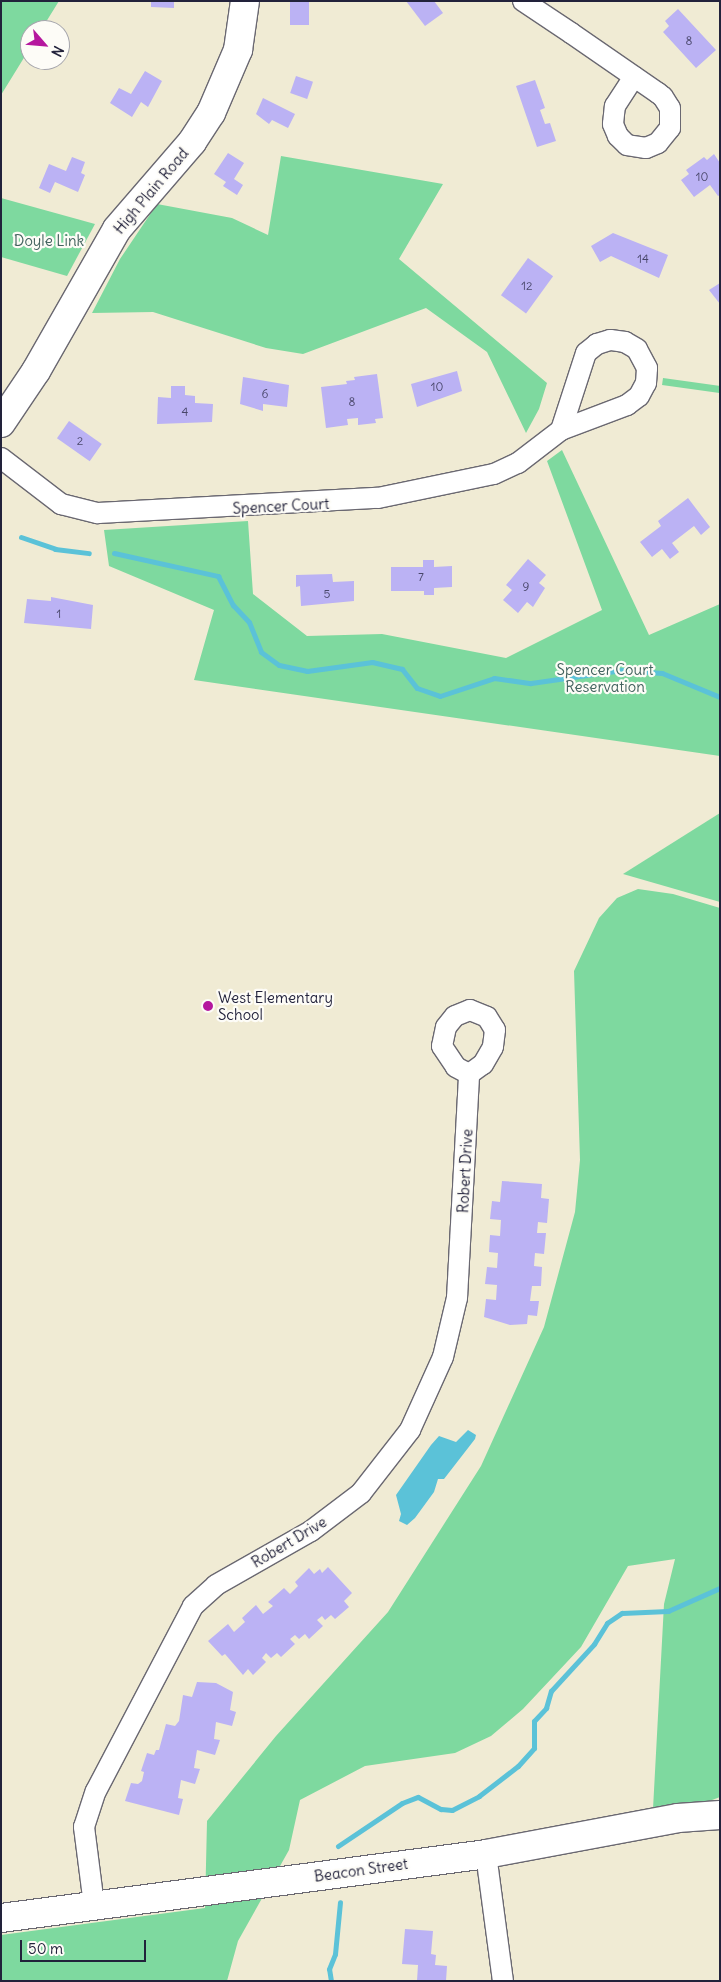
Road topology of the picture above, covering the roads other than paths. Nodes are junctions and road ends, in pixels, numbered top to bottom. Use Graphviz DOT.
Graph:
graph roads {
  1 [pos="245,1"];
  2 [pos="523,1"];
  3 [pos="634,77"];
  4 [pos="1,423"];
  5 [pos="561,430"];
  6 [pos="1,458"];
  7 [pos="469,1074"];
  8 [pos="714,1812"];
  9 [pos="486,1854"];
  10 [pos="94,1905"];
  11 [pos="1,1918"];
  12 [pos="503,1981"];
  1 -- 4 [label="main road, High Plain Road"];
  2 -- 3 [label="street"];
  5 -- 5 [label="street, Spencer Court"];
  5 -- 6 [label="street, Spencer Court"];
  7 -- 10 [label="street, Robert Drive"];
  8 -- 9 [label="main road, Beacon Street"];
  9 -- 10 [label="main road, Beacon Street"];
  9 -- 12 [label="street"];
  10 -- 11 [label="main road, Beacon Street"];
}
